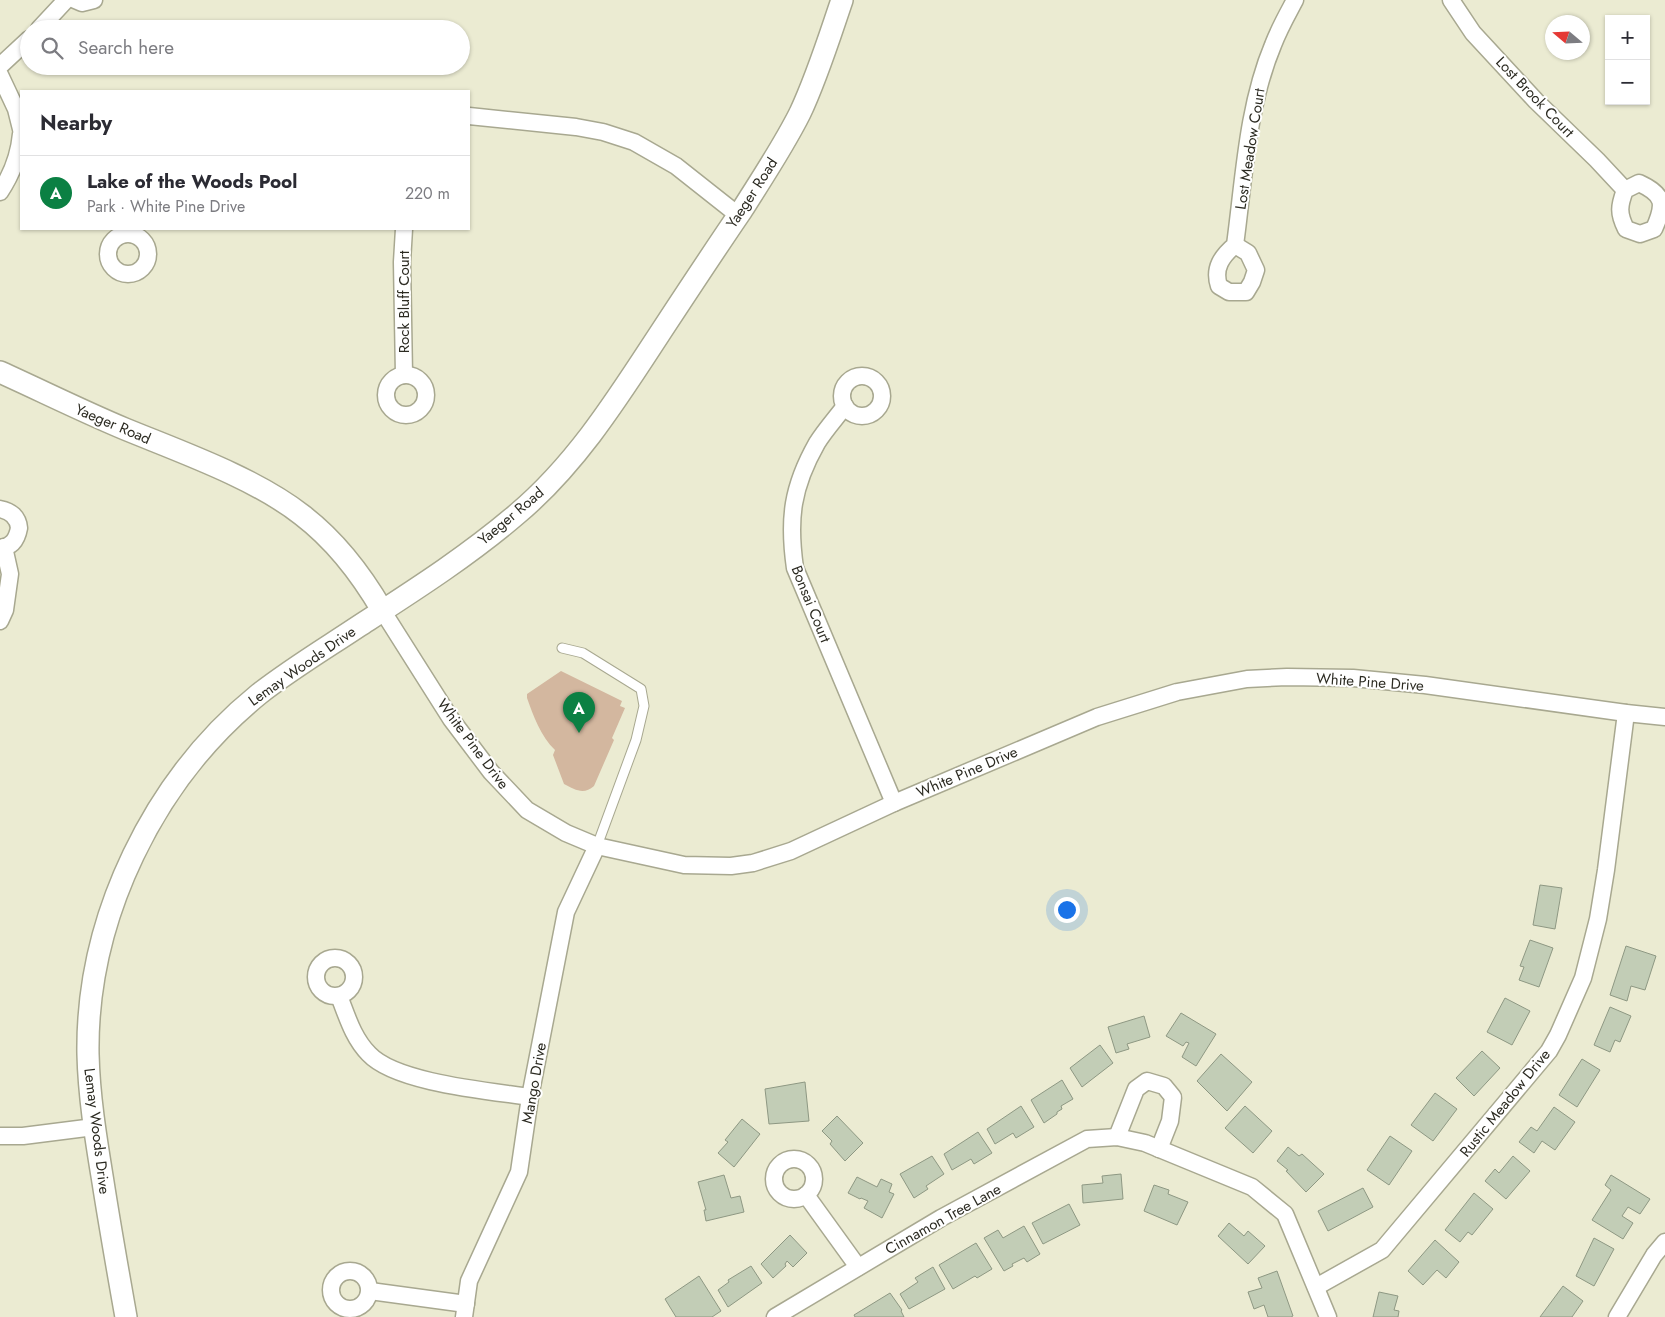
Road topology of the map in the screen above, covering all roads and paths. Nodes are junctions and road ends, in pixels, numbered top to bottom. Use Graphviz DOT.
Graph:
graph roads {
  1 [pos="66,0"];
  2 [pos="74,0"];
  3 [pos="94,0"];
  4 [pos="842,0"];
  5 [pos="1296,0"];
  6 [pos="1451,0"];
  7 [pos="47,20"];
  8 [pos="20,47"];
  9 [pos="0,66"];
  10 [pos="0,75"];
  11 [pos="470,116"];
  12 [pos="20,125"];
  13 [pos="20,148"];
  14 [pos="1624,190"];
  15 [pos="0,192"];
  16 [pos="738,215"];
  17 [pos="404,230"];
  18 [pos="1235,245"];
  19 [pos="0,372"];
  20 [pos="404,375"];
  21 [pos="845,406"];
  22 [pos="0,510"];
  23 [pos="2,548"];
  24 [pos="382,610"];
  25 [pos="0,621"];
  26 [pos="562,648"];
  27 [pos="1626,713"];
  28 [pos="1665,717"];
  29 [pos="894,803"];
  30 [pos="597,846"];
  31 [pos="339,996"];
  32 [pos="530,1097"];
  33 [pos="94,1127"];
  34 [pos="0,1136"];
  35 [pos="1117,1137"];
  36 [pos="1159,1149"];
  37 [pos="806,1195"];
  38 [pos="1665,1242"];
  39 [pos="858,1267"];
  40 [pos="1316,1287"];
  41 [pos="370,1291"];
  42 [pos="465,1311"];
  43 [pos="126,1317"];
  44 [pos="775,1317"];
  45 [pos="1328,1317"];
  46 [pos="1617,1317"];
  1 -- 7 [label="street"];
  2 -- 3 [label="street"];
  4 -- 16 [label="street, Yaeger Road"];
  5 -- 18 [label="street, Lost Meadow Court"];
  6 -- 14 [label="street, Lost Brook Court"];
  8 -- 9 [label="street"];
  10 -- 12 [label="street"];
  11 -- 16 [label="street"];
  13 -- 15 [label="street"];
  16 -- 24 [label="street, Yaeger Road"];
  17 -- 20 [label="street, Rock Bluff Court"];
  19 -- 24 [label="street, Yaeger Road"];
  21 -- 29 [label="street, Bonsai Court"];
  22 -- 23 [label="street"];
  23 -- 25 [label="street"];
  24 -- 30 [label="street, White Pine Drive"];
  24 -- 33 [label="street, Lemay Woods Drive"];
  26 -- 30 [label="lane"];
  27 -- 28 [label="street, White Pine Drive"];
  27 -- 29 [label="street, White Pine Drive"];
  27 -- 40 [label="street, Rustic Meadow Drive"];
  29 -- 30 [label="street, White Pine Drive"];
  30 -- 32 [label="street, Mango Drive"];
  31 -- 32 [label="street"];
  32 -- 42 [label="street, Mango Drive"];
  33 -- 34 [label="street"];
  33 -- 43 [label="street, Lemay Woods Drive"];
  35 -- 36 [label="street, Cinnamon Tree Lane"];
  35 -- 36 [label="street"];
  35 -- 39 [label="street, Cinnamon Tree Lane"];
  36 -- 40 [label="street, Cinnamon Tree Lane"];
  37 -- 39 [label="street"];
  38 -- 46 [label="street"];
  39 -- 44 [label="street, Cinnamon Tree Lane"];
  40 -- 45 [label="street, Cinnamon Tree Lane"];
  41 -- 42 [label="street"];
}
